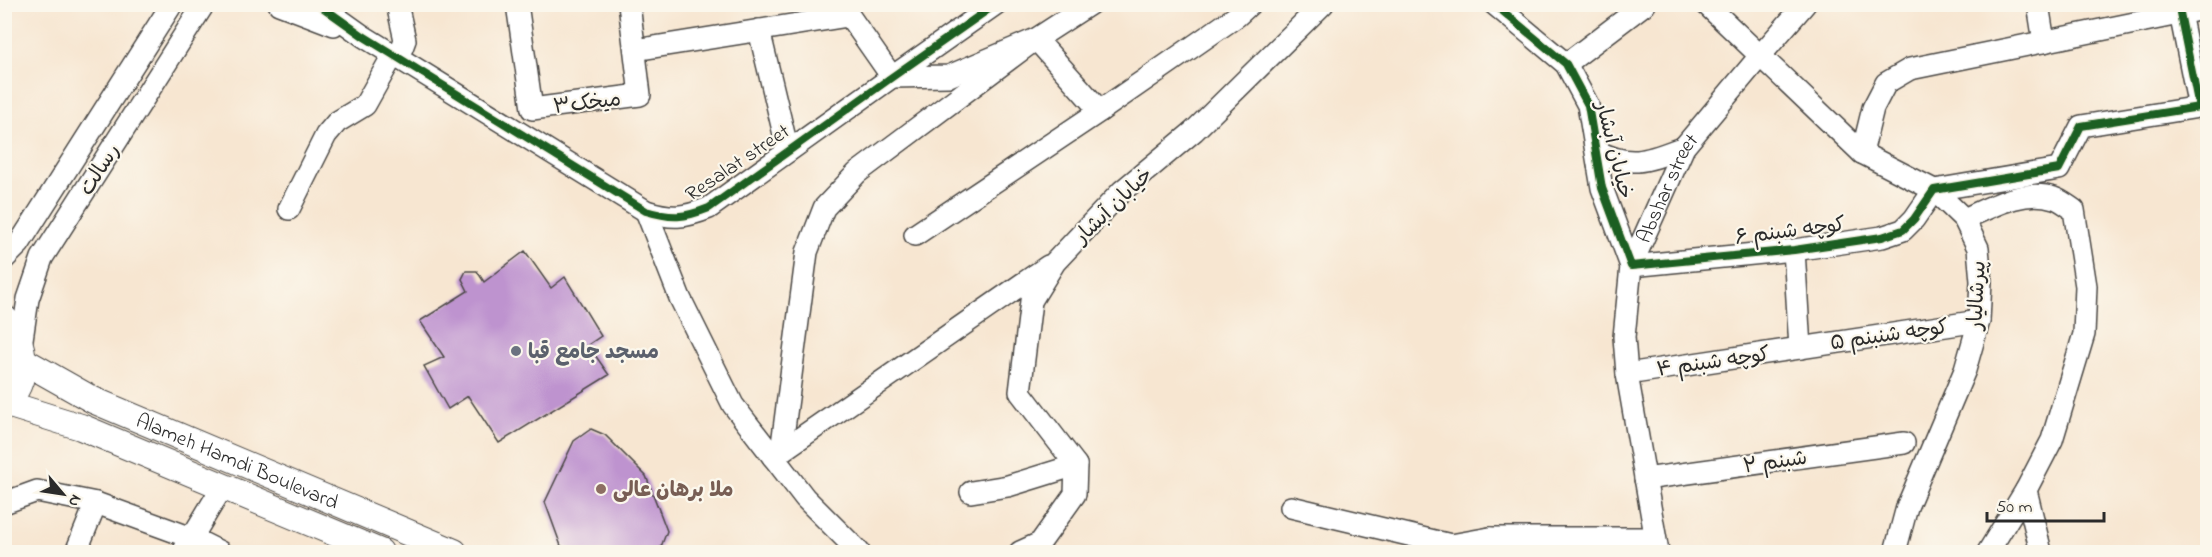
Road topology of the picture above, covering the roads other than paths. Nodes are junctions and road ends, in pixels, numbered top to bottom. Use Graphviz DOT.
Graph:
graph roads {
  1 [pos="172,4"];
  2 [pos="204,4"];
  3 [pos="279,4"];
  4 [pos="318,4"];
  5 [pos="397,4"];
  6 [pos="517,4"];
  7 [pos="629,4"];
  8 [pos="996,4"];
  9 [pos="1090,4"];
  10 [pos="1250,4"];
  11 [pos="1323,4"];
  12 [pos="1494,4"];
  13 [pos="1646,4"];
  14 [pos="1706,4"];
  15 [pos="1805,4"];
  16 [pos="2038,4"];
  17 [pos="2208,8"];
  18 [pos="845,10"];
  19 [pos="2180,13"];
  20 [pos="759,30"];
  21 [pos="363,36"];
  22 [pos="1036,39"];
  23 [pos="2044,42"];
  24 [pos="635,50"];
  25 [pos="393,55"];
  26 [pos="1760,56"];
  27 [pos="1566,64"];
  28 [pos="892,77"];
  29 [pos="1100,111"];
  30 [pos="1684,147"];
  31 [pos="788,152"];
  32 [pos="1597,152"];
  33 [pos="1862,153"];
  34 [pos="1934,190"];
  35 [pos="288,208"];
  36 [pos="646,211"];
  37 [pos="1964,219"];
  38 [pos="915,235"];
  39 [pos="1794,250"];
  40 [pos="4,259"];
  41 [pos="1055,262"];
  42 [pos="1631,266"];
  43 [pos="4,318"];
  44 [pos="1979,321"];
  45 [pos="1800,348"];
  46 [pos="23,353"];
  47 [pos="1627,374"];
  48 [pos="93,400"];
  49 [pos="6,405"];
  50 [pos="81,428"];
  51 [pos="1904,443"];
  52 [pos="777,455"];
  53 [pos="1076,465"];
  54 [pos="1645,479"];
  55 [pos="223,486"];
  56 [pos="2026,490"];
  57 [pos="971,492"];
  58 [pos="4,503"];
  59 [pos="96,503"];
  60 [pos="1291,507"];
  61 [pos="187,545"];
  62 [pos="1489,545"];
  63 [pos="1656,545"];
  64 [pos="75,552"];
  65 [pos="220,552"];
  66 [pos="380,552"];
  67 [pos="454,552"];
  68 [pos="859,552"];
  69 [pos="1020,552"];
  70 [pos="1895,552"];
  71 [pos="1988,552"];
  72 [pos="2041,552"];
  1 -- 40 [label="street, رسالت"];
  2 -- 46 [label="street, رسالت"];
  3 -- 21 [label="street"];
  4 -- 21 [label="street"];
  5 -- 25 [label="street"];
  6 -- 24 [label="street, میخک۳"];
  7 -- 24 [label="street"];
  8 -- 28 [label="street, Resalat street"];
  9 -- 22 [label="street"];
  10 -- 29 [label="street"];
  11 -- 41 [label="street, خیابان آبشار"];
  12 -- 27 [label="street, خیابان آبشار"];
  13 -- 27 [label="street"];
  14 -- 26 [label="street, پیرشالیار"];
  15 -- 26 [label="street, Abshar street"];
  16 -- 23 [label="street"];
  17 -- 19 [label="street"];
  18 -- 20 [label="street"];
  18 -- 28 [label="street"];
  19 -- 23 [label="street"];
  19 -- 34 [label="street"];
  20 -- 24 [label="street"];
  20 -- 31 [label="street"];
  21 -- 25 [label="street, Resalat street"];
  22 -- 28 [label="street"];
  22 -- 29 [label="street"];
  22 -- 52 [label="street"];
  23 -- 33 [label="street"];
  25 -- 35 [label="street"];
  25 -- 36 [label="street, Resalat street"];
  26 -- 30 [label="street, Abshar street"];
  26 -- 33 [label="street, پیرشالیار"];
  27 -- 32 [label="street, خیابان آبشار"];
  28 -- 31 [label="street, Resalat street"];
  29 -- 38 [label="street"];
  30 -- 32 [label="street"];
  30 -- 42 [label="street, Abshar street"];
  31 -- 36 [label="street, Resalat street"];
  32 -- 42 [label="street, خیابان آبشار"];
  33 -- 34 [label="street, پیرشالیار"];
  34 -- 37 [label="street, پیرشالیار"];
  34 -- 39 [label="street, کوچه شبنم ۶"];
  36 -- 52 [label="street"];
  37 -- 44 [label="street, پیرشالیار"];
  37 -- 56 [label="street"];
  39 -- 42 [label="street, کوچه شبنم ۶"];
  39 -- 45 [label="street"];
  41 -- 52 [label="street"];
  41 -- 53 [label="street, خیابان آبشار"];
  42 -- 47 [label="street, Abshar street"];
  43 -- 46 [label="main road"];
  44 -- 45 [label="street, کوچه شنبنم ۵"];
  44 -- 70 [label="street, پیرشالیار"];
  45 -- 47 [label="street, کوچه شبنم ۴"];
  46 -- 48 [label="main road, Alameh Hamdi Boulevard"];
  46 -- 49 [label="main road"];
  47 -- 54 [label="street, Abshar street"];
  48 -- 50 [label="main road"];
  48 -- 67 [label="main road, Alameh Hamdi Boulevard"];
  49 -- 50 [label="main road, Alameh Hamdi Boulevard"];
  50 -- 55 [label="main road, Alameh Hamdi Boulevard"];
  51 -- 54 [label="street, شبنم ۲"];
  52 -- 68 [label="street"];
  53 -- 57 [label="street"];
  53 -- 69 [label="street"];
  54 -- 63 [label="street, Abshar street"];
  55 -- 61 [label="street"];
  55 -- 66 [label="main road, Alameh Hamdi Boulevard"];
  56 -- 71 [label="street"];
  56 -- 72 [label="street"];
  58 -- 59 [label="street"];
  59 -- 61 [label="street"];
  59 -- 64 [label="street"];
  60 -- 62 [label="street"];
  61 -- 65 [label="street"];
  62 -- 63 [label="street"];
}
